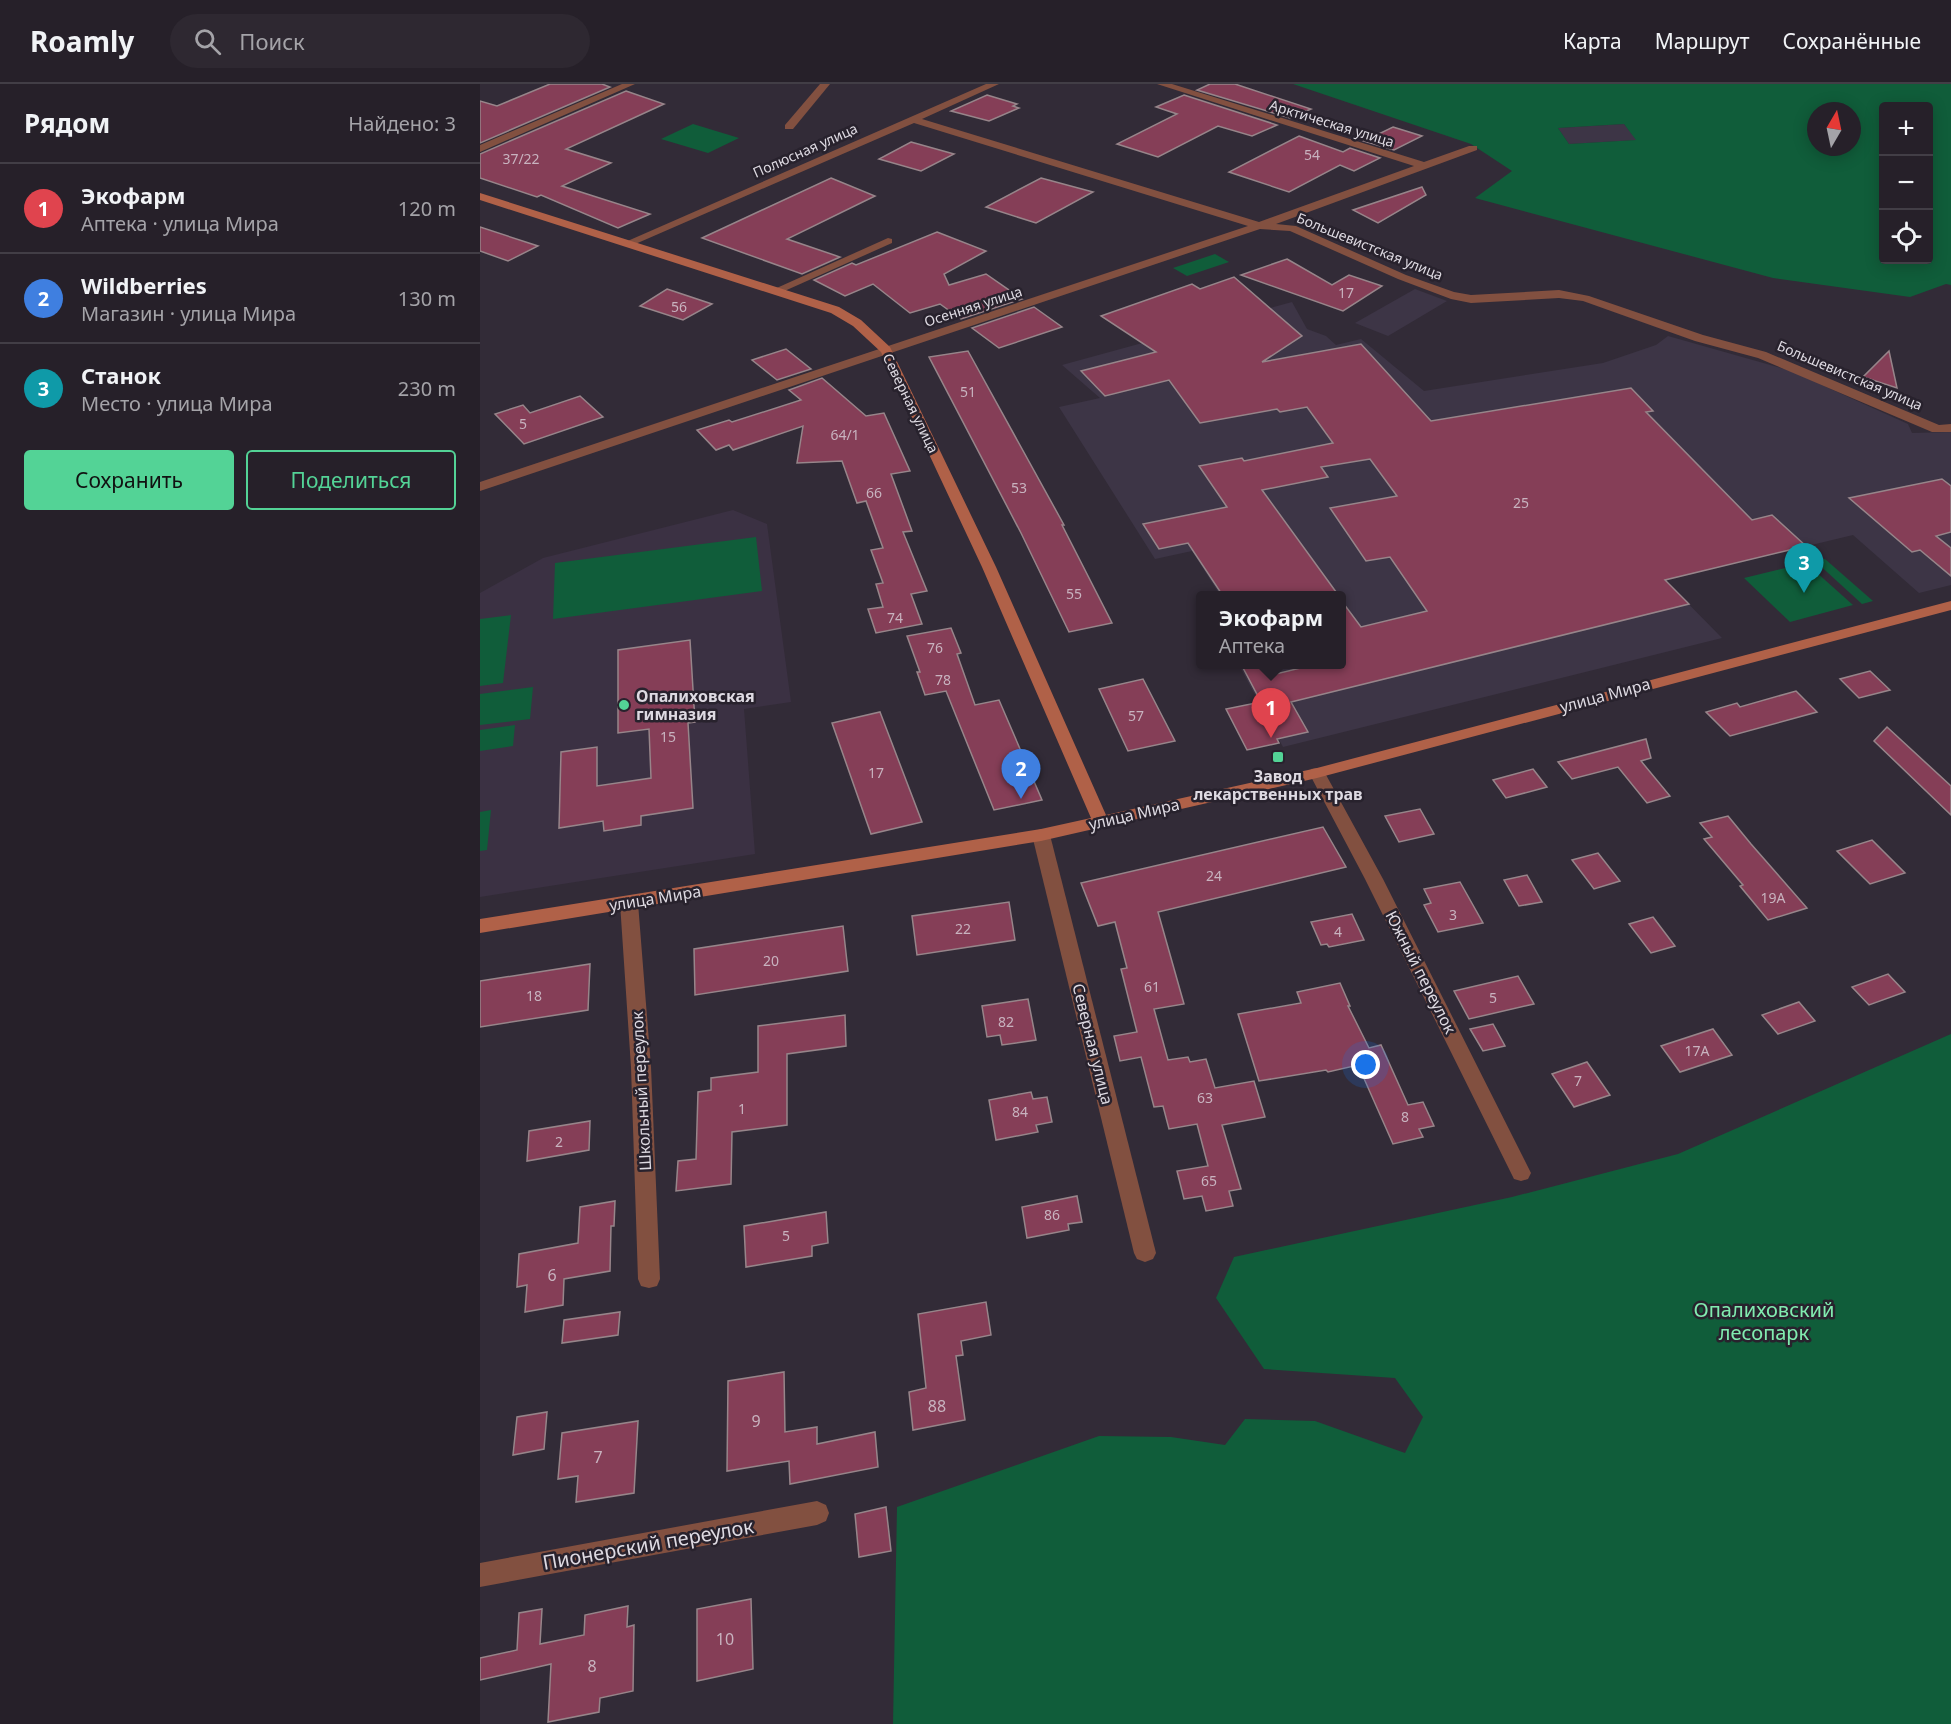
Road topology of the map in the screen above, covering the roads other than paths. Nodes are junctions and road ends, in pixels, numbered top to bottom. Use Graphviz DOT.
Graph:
graph roads {
  1 [pos="630,84"];
  2 [pos="825,84"];
  3 [pos="994,84"];
  4 [pos="1162,84"];
  5 [pos="912,119"];
  6 [pos="789,127"];
  7 [pos="1473,148"];
  8 [pos="480,149"];
  9 [pos="1425,166"];
  10 [pos="480,196"];
  11 [pos="1260,226"];
  12 [pos="888,241"];
  13 [pos="628,243"];
  14 [pos="776,291"];
  15 [pos="886,350"];
  16 [pos="1951,429"];
  17 [pos="480,487"];
  18 [pos="1951,605"];
  19 [pos="1317,772"];
  20 [pos="1101,822"];
  21 [pos="1041,835"];
  22 [pos="629,903"];
  23 [pos="480,926"];
  24 [pos="1521,1173"];
  25 [pos="1145,1253"];
  26 [pos="649,1279"];
  27 [pos="817,1513"];
  28 [pos="480,1575"];
  1 -- 8 [label="street"];
  2 -- 6 [label="street"];
  3 -- 5 [label="street, Полюсная улица"];
  4 -- 9 [label="street, Арктическая улица"];
  5 -- 11 [label="street, Большевистская улица"];
  5 -- 13 [label="street, Полюсная улица"];
  7 -- 9 [label="street, Осенняя улица"];
  9 -- 11 [label="street, Осенняя улица"];
  10 -- 13 [label="street, Северная улица"];
  11 -- 15 [label="street, Осенняя улица"];
  11 -- 16 [label="street, Большевистская улица"];
  12 -- 14 [label="street"];
  13 -- 14 [label="street, Северная улица"];
  14 -- 15 [label="street, Северная улица"];
  15 -- 17 [label="street, Осенняя улица"];
  15 -- 20 [label="street, Северная улица"];
  18 -- 19 [label="street, улица Мира"];
  19 -- 20 [label="street, улица Мира"];
  19 -- 24 [label="street, Южный переулок"];
  20 -- 21 [label="street, улица Мира"];
  21 -- 22 [label="street, улица Мира"];
  21 -- 25 [label="street, Северная улица"];
  22 -- 23 [label="street, улица Мира"];
  22 -- 26 [label="street, Школьный переулок"];
  27 -- 28 [label="street, Пионерский переулок"];
}
